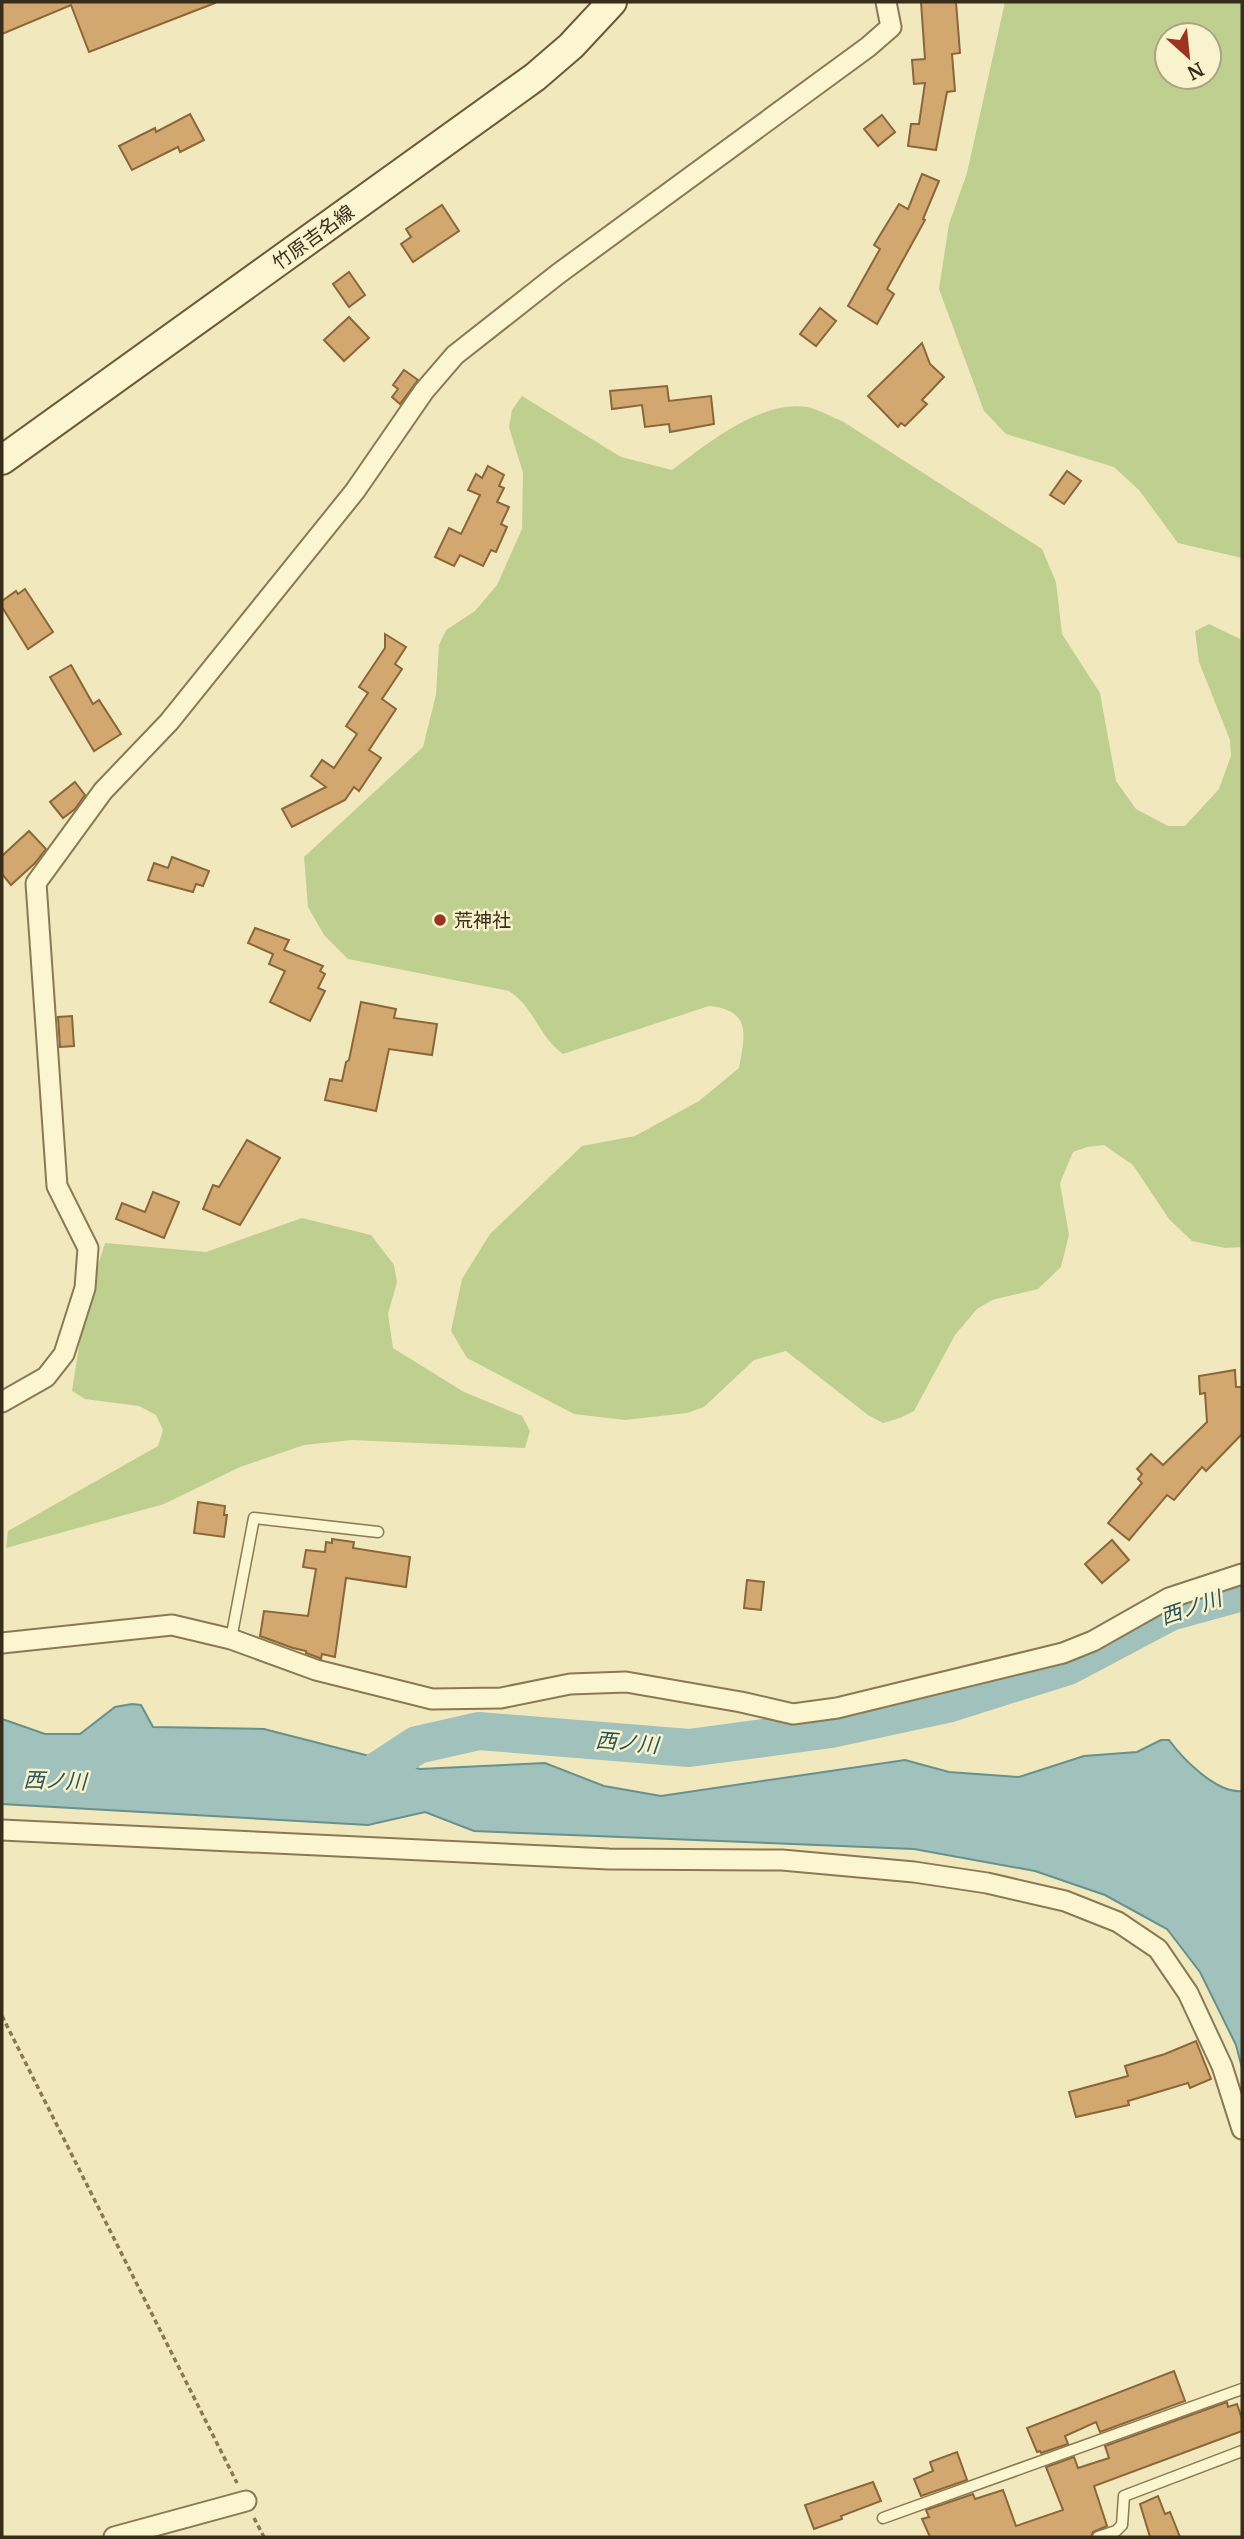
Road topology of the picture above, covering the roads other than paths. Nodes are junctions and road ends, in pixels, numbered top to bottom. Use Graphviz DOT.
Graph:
graph roads {
  1 [pos="612,2"];
  2 [pos="886,2"];
  3 [pos="2,460"];
  4 [pos="2,1402"];
  5 [pos="378,1532"];
  6 [pos="1242,1574"];
  7 [pos="231,1639"];
  8 [pos="2,1643"];
  9 [pos="2,1830"];
  10 [pos="1242,2129"];
  11 [pos="1242,2389"];
  12 [pos="1242,2451"];
  13 [pos="246,2501"];
  14 [pos="883,2518"];
  15 [pos="114,2537"];
  16 [pos="1098,2537"];
  1 -- 3 [label="main road, 竹原吉名線"];
  2 -- 4 [label="street"];
  5 -- 7 [label="lane"];
  6 -- 7 [label="street"];
  7 -- 8 [label="street"];
  9 -- 10 [label="street"];
  11 -- 14 [label="lane"];
  12 -- 16 [label="lane"];
  13 -- 15 [label="street"];
}
